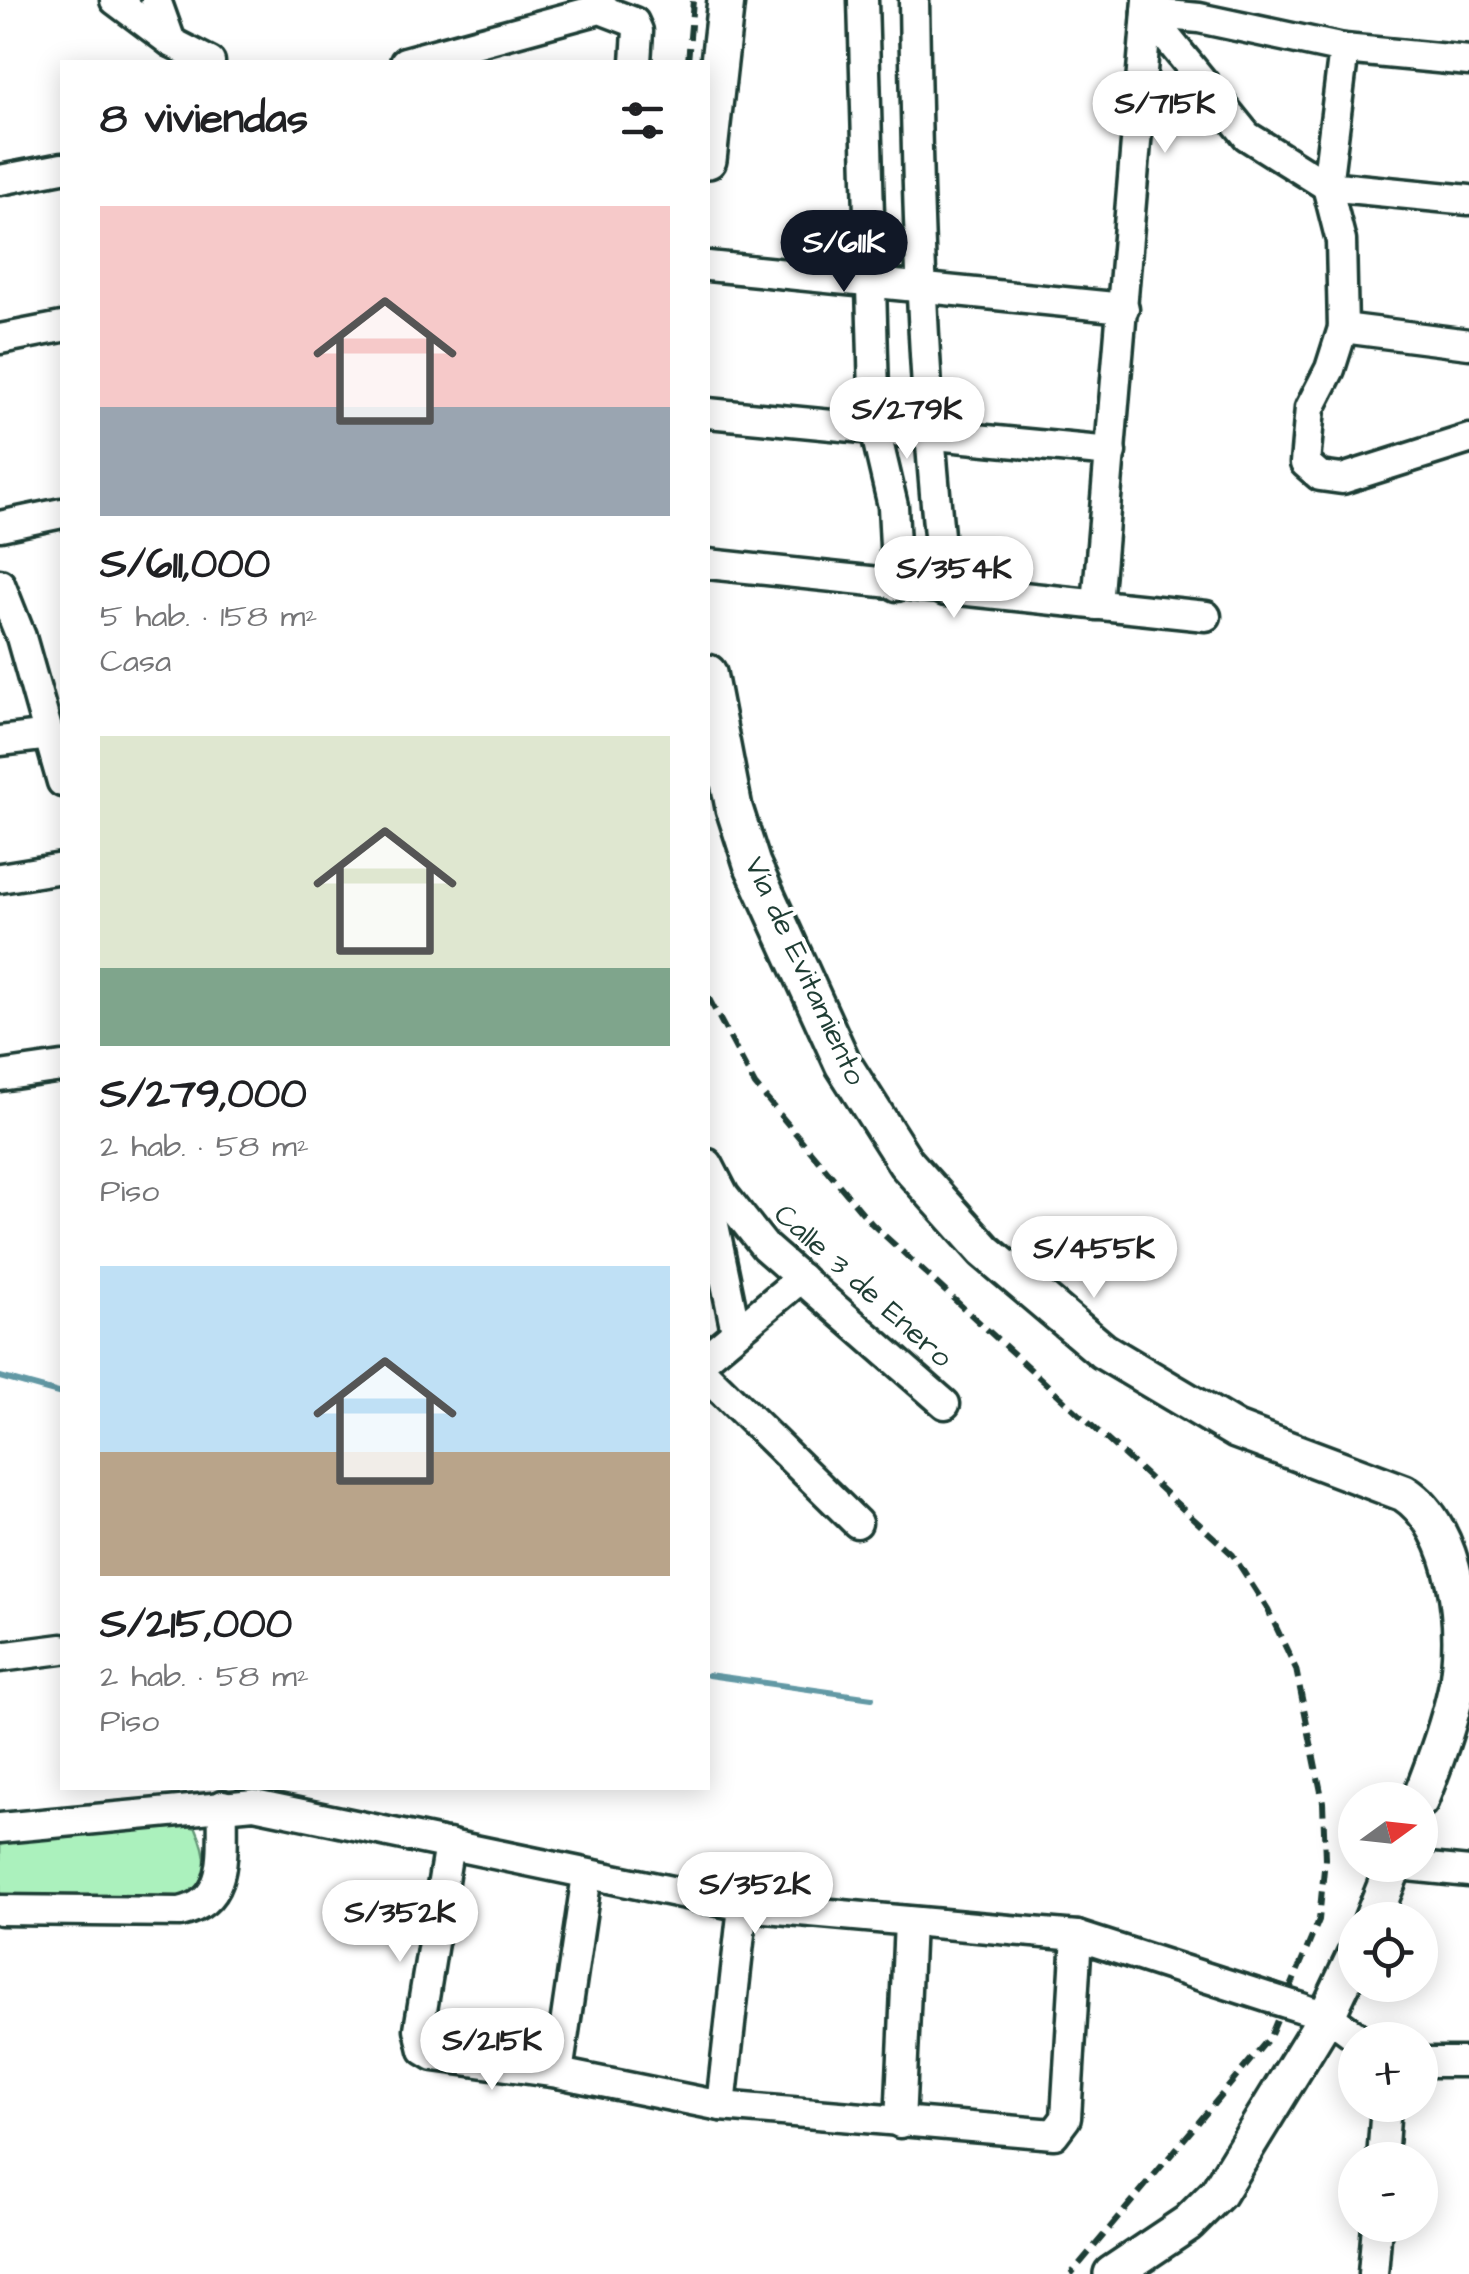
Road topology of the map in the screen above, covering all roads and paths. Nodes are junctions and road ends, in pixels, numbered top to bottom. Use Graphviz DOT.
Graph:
graph roads {
  1 [pos="115,0"];
  2 [pos="156,0"];
  3 [pos="726,0"];
  4 [pos="863,0"];
  5 [pos="914,0"];
  6 [pos="602,5"];
  7 [pos="1148,7"];
  8 [pos="1344,49"];
  9 [pos="174,52"];
  10 [pos="203,60"];
  11 [pos="412,60"];
  12 [pos="636,60"];
  13 [pos="1469,61"];
  14 [pos="710,142"];
  15 [pos="60,168"];
  16 [pos="0,180"];
  17 [pos="1327,186"];
  18 [pos="1469,200"];
  19 [pos="710,266"];
  20 [pos="873,282"];
  21 [pos="918,284"];
  22 [pos="1124,308"];
  23 [pos="60,328"];
  24 [pos="1342,328"];
  25 [pos="0,339"];
  26 [pos="1469,344"];
  27 [pos="710,413"];
  28 [pos="874,429"];
  29 [pos="926,435"];
  30 [pos="1469,438"];
  31 [pos="1112,452"];
  32 [pos="60,513"];
  33 [pos="0,526"];
  34 [pos="710,564"];
  35 [pos="0,584"];
  36 [pos="897,586"];
  37 [pos="945,591"];
  38 [pos="1097,605"];
  39 [pos="1206,616"];
  40 [pos="710,683"];
  41 [pos="51,696"];
  42 [pos="50,735"];
  43 [pos="0,742"];
  44 [pos="60,774"];
  45 [pos="60,868"];
  46 [pos="0,878"];
  47 [pos="60,1067"];
  48 [pos="0,1076"];
  49 [pos="710,1167"];
  50 [pos="710,1214"];
  51 [pos="716,1268"];
  52 [pos="801,1278"];
  53 [pos="736,1331"];
  54 [pos="710,1354"];
  55 [pos="710,1379"];
  56 [pos="945,1404"];
  57 [pos="857,1524"];
  58 [pos="60,1649"];
  59 [pos="0,1656"];
  60 [pos="1462,1691"];
  61 [pos="1427,1782"];
  62 [pos="255,1796"];
  63 [pos="223,1806"];
  64 [pos="0,1828"];
  65 [pos="449,1844"];
  66 [pos="1438,1869"];
  67 [pos="1469,1872"];
  68 [pos="587,1875"];
  69 [pos="743,1906"];
  70 [pos="0,1910"];
  71 [pos="908,1922"];
  72 [pos="1077,1936"];
  73 [pos="1338,1980"];
  74 [pos="1316,2012"];
  75 [pos="1338,2026"];
  76 [pos="1438,2062"];
  77 [pos="1469,2062"];
  78 [pos="558,2073"];
  79 [pos="721,2106"];
  80 [pos="900,2123"];
  81 [pos="1376,2242"];
  82 [pos="1112,2274"];
  83 [pos="1373,2274"];
  1 -- 9 [label="street"];
  2 -- 9 [label="street"];
  3 -- 14 [label="main road"];
  4 -- 20 [label="street"];
  5 -- 21 [label="street"];
  6 -- 11 [label="street"];
  6 -- 12 [label="street"];
  7 -- 8 [label="street"];
  7 -- 17 [label="street"];
  7 -- 22 [label="street"];
  8 -- 13 [label="street"];
  8 -- 17 [label="street"];
  9 -- 10 [label="street"];
  15 -- 16 [label="street"];
  17 -- 18 [label="street"];
  17 -- 24 [label="street"];
  19 -- 20 [label="street"];
  20 -- 21 [label="street"];
  20 -- 28 [label="street"];
  21 -- 22 [label="street"];
  21 -- 29 [label="street"];
  22 -- 31 [label="street"];
  23 -- 25 [label="street"];
  24 -- 26 [label="street"];
  24 -- 30 [label="street"];
  27 -- 28 [label="street"];
  28 -- 29 [label="street"];
  28 -- 36 [label="street"];
  29 -- 31 [label="street"];
  29 -- 37 [label="street"];
  31 -- 38 [label="street"];
  32 -- 33 [label="street"];
  34 -- 36 [label="street"];
  35 -- 41 [label="street"];
  36 -- 37 [label="street"];
  37 -- 38 [label="street"];
  38 -- 39 [label="street"];
  40 -- 60 [label="main road, Vía de Evitamiento"];
  41 -- 42 [label="street"];
  42 -- 43 [label="street"];
  42 -- 44 [label="street"];
  45 -- 46 [label="street"];
  47 -- 48 [label="street"];
  49 -- 52 [label="street, Calle 3 de Enero"];
  50 -- 51 [label="street"];
  51 -- 53 [label="street"];
  52 -- 53 [label="street"];
  52 -- 56 [label="street, Calle 3 de Enero"];
  53 -- 54 [label="street"];
  55 -- 57 [label="street"];
  58 -- 59 [label="street"];
  60 -- 61 [label="main road, Vía de Evitamiento"];
  62 -- 63 [label="street"];
  62 -- 65 [label="street"];
  63 -- 64 [label="street"];
  63 -- 70 [label="street"];
  65 -- 68 [label="street"];
  65 -- 78 [label="street"];
  66 -- 67 [label="street"];
  68 -- 69 [label="street"];
  68 -- 78 [label="street"];
  69 -- 71 [label="street"];
  69 -- 79 [label="street"];
  71 -- 72 [label="street"];
  71 -- 80 [label="street"];
  72 -- 74 [label="street, bridge"];
  72 -- 80 [label="street"];
  73 -- 74 [label="main road"];
  74 -- 75 [label="street"];
  74 -- 82 [label="main road"];
  76 -- 77 [label="street"];
  78 -- 79 [label="street"];
  79 -- 80 [label="street"];
  81 -- 83 [label="street"];
}
